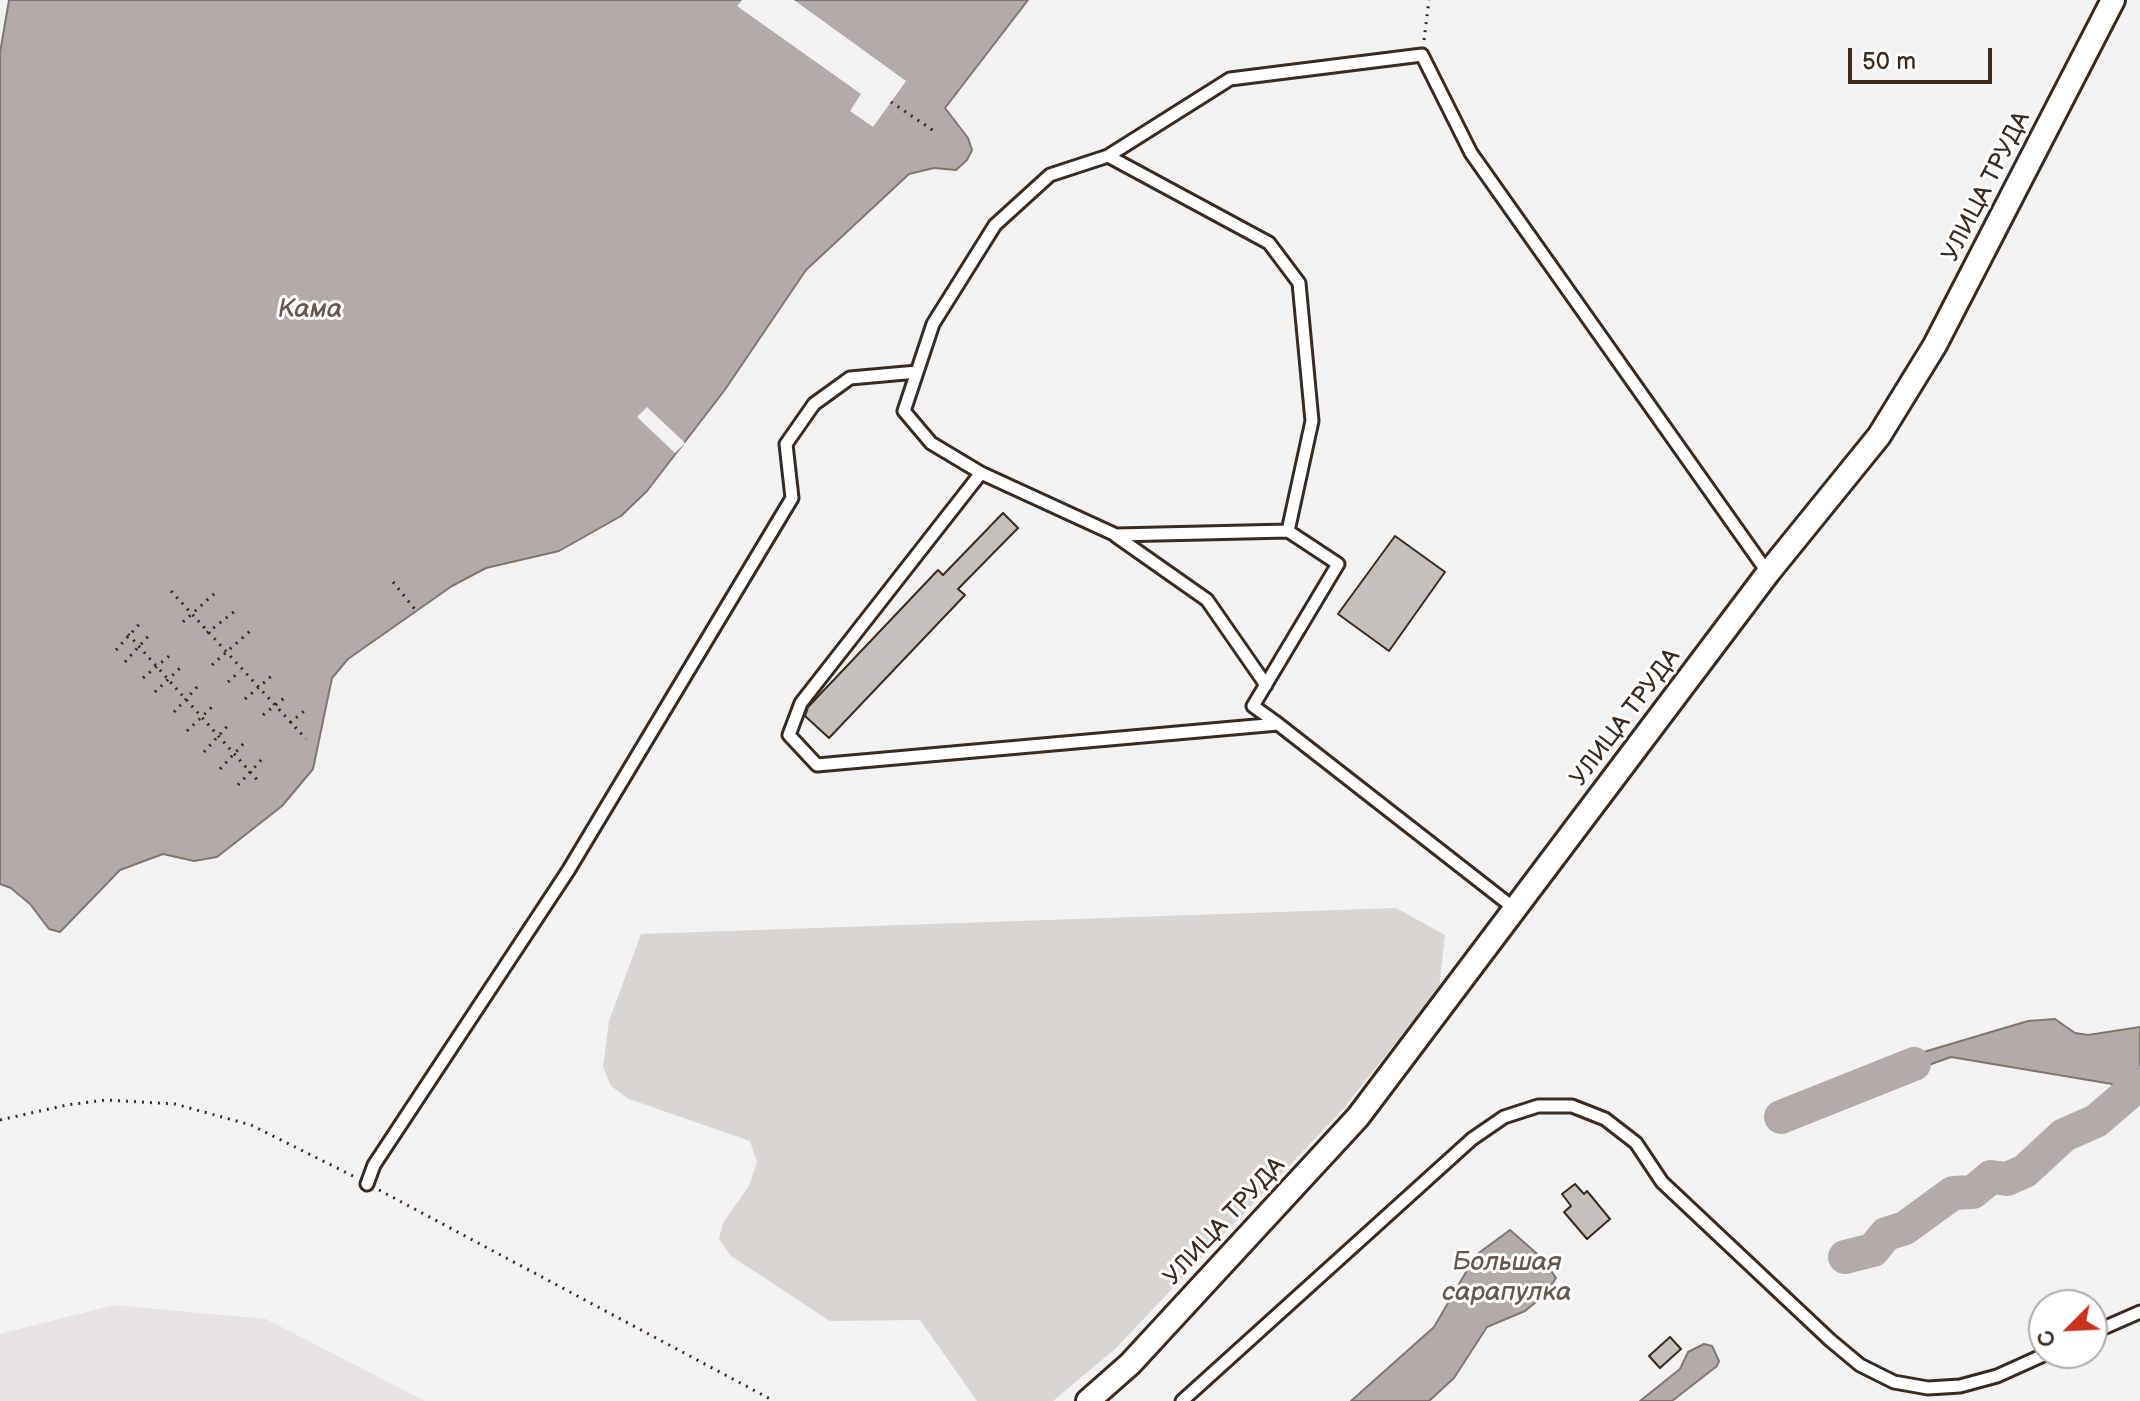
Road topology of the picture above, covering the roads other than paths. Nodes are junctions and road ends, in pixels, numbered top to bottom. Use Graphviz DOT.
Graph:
graph roads {
  1 [pos="2113,0"];
  2 [pos="1108,156"];
  3 [pos="917,372"];
  4 [pos="981,473"];
  5 [pos="1288,531"];
  6 [pos="1116,535"];
  7 [pos="1768,573"];
  8 [pos="1266,685"];
  9 [pos="1278,724"];
  10 [pos="1515,909"];
  11 [pos="367,1184"];
  12 [pos="2140,1312"];
  13 [pos="2108,1326"];
  14 [pos="2028,1362"];
  15 [pos="1088,1401"];
  16 [pos="1182,1401"];
  1 -- 7 [label="street, УЛИЦА ТРУДА"];
  2 -- 3 [label="lane"];
  2 -- 5 [label="lane"];
  2 -- 7 [label="lane"];
  3 -- 4 [label="lane"];
  3 -- 11 [label="lane"];
  4 -- 6 [label="lane"];
  4 -- 9 [label="lane"];
  5 -- 6 [label="lane"];
  5 -- 8 [label="lane"];
  6 -- 8 [label="lane"];
  7 -- 10 [label="street, УЛИЦА ТРУДА"];
  8 -- 9 [label="lane"];
  9 -- 10 [label="lane"];
  10 -- 15 [label="street, УЛИЦА ТРУДА"];
  12 -- 13 [label="lane"];
  14 -- 16 [label="lane"];
}
